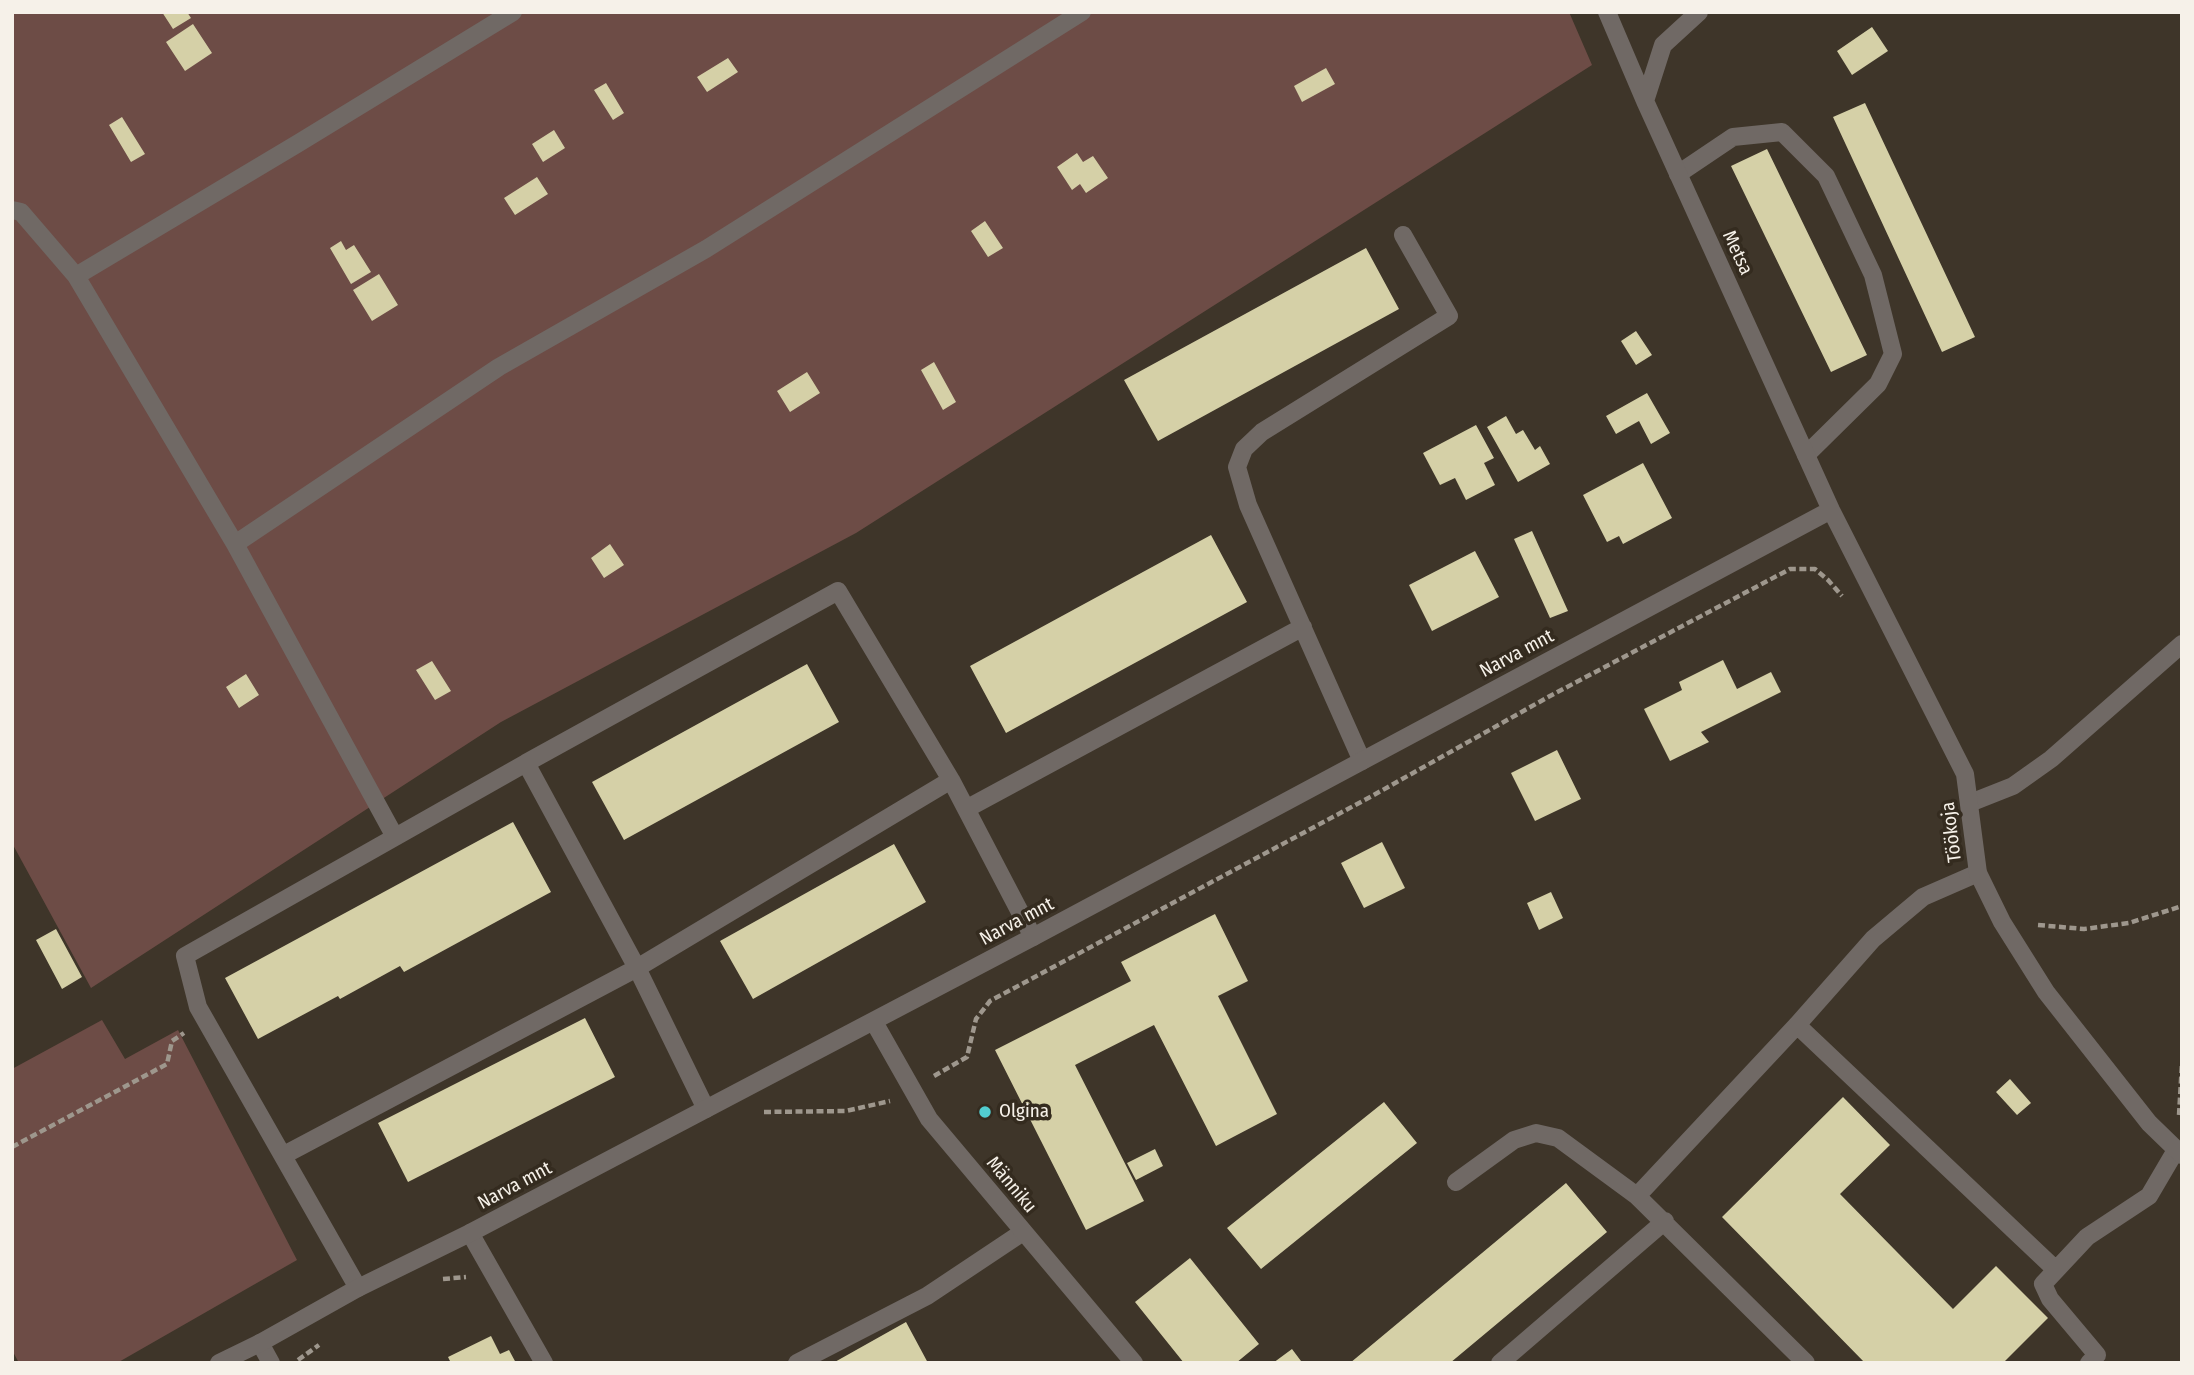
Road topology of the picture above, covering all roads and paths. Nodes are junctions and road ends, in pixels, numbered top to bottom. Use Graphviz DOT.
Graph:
graph roads {
  1 [pos="513,12"];
  2 [pos="1082,12"];
  3 [pos="1607,12"];
  4 [pos="1699,12"];
  5 [pos="1644,101"];
  6 [pos="1678,174"];
  7 [pos="12,209"];
  8 [pos="1403,235"];
  9 [pos="76,276"];
  10 [pos="1806,455"];
  11 [pos="1831,510"];
  12 [pos="235,544"];
  13 [pos="1873,591"];
  14 [pos="1303,627"];
  15 [pos="2182,644"];
  16 [pos="1362,761"];
  17 [pos="526,763"];
  18 [pos="951,780"];
  19 [pos="1970,803"];
  20 [pos="966,809"];
  21 [pos="395,837"];
  22 [pos="1978,873"];
  23 [pos="2182,906"];
  24 [pos="2002,922"];
  25 [pos="1034,937"];
  26 [pos="637,968"];
  27 [pos="206,1020"];
  28 [pos="874,1021"];
  29 [pos="1797,1025"];
  30 [pos="2182,1063"];
  31 [pos="912,1089"];
  32 [pos="706,1109"];
  33 [pos="762,1112"];
  34 [pos="12,1147"];
  35 [pos="2179,1152"];
  36 [pos="284,1155"];
  37 [pos="1456,1182"];
  38 [pos="1637,1196"];
  39 [pos="1665,1221"];
  40 [pos="1023,1232"];
  41 [pos="470,1233"];
  42 [pos="489,1268"];
  43 [pos="2056,1270"];
  44 [pos="441,1279"];
  45 [pos="358,1288"];
  46 [pos="260,1343"];
  47 [pos="321,1343"];
  48 [pos="219,1363"];
  49 [pos="271,1363"];
  50 [pos="294,1363"];
  51 [pos="544,1363"];
  52 [pos="797,1363"];
  53 [pos="1134,1363"];
  54 [pos="1500,1363"];
  55 [pos="1806,1363"];
  56 [pos="2089,1363"];
  1 -- 9 [label="street"];
  2 -- 12 [label="street"];
  3 -- 5 [label="street, Metsa"];
  4 -- 5 [label="street"];
  5 -- 6 [label="street, Metsa"];
  6 -- 10 [label="street, Metsa"];
  6 -- 10 [label="street"];
  7 -- 9 [label="street"];
  8 -- 14 [label="street"];
  9 -- 12 [label="street"];
  10 -- 11 [label="street, Metsa"];
  11 -- 13 [label="street, Töökoja"];
  11 -- 16 [label="street, Narva mnt"];
  12 -- 21 [label="street"];
  13 -- 19 [label="street, Töökoja"];
  13 -- 31 [label="path"];
  14 -- 16 [label="street"];
  14 -- 20 [label="street"];
  15 -- 19 [label="street"];
  16 -- 25 [label="street, Narva mnt"];
  17 -- 18 [label="street"];
  17 -- 21 [label="street"];
  17 -- 26 [label="street"];
  18 -- 20 [label="street"];
  18 -- 26 [label="street"];
  19 -- 22 [label="street, Töökoja"];
  20 -- 25 [label="street"];
  21 -- 27 [label="street"];
  22 -- 24 [label="street, Töökoja"];
  22 -- 29 [label="street"];
  23 -- 24 [label="path"];
  24 -- 35 [label="street, Töökoja"];
  25 -- 28 [label="street, Narva mnt"];
  26 -- 32 [label="street"];
  26 -- 36 [label="street"];
  27 -- 34 [label="path"];
  27 -- 36 [label="street"];
  28 -- 31 [label="street, Männiku"];
  28 -- 32 [label="street, Narva mnt"];
  29 -- 38 [label="street"];
  29 -- 43 [label="street"];
  30 -- 35 [label="path"];
  31 -- 33 [label="path"];
  31 -- 40 [label="street, Männiku"];
  32 -- 41 [label="street, Narva mnt"];
  35 -- 43 [label="street"];
  36 -- 45 [label="street"];
  37 -- 38 [label="street"];
  38 -- 39 [label="street"];
  39 -- 54 [label="street"];
  39 -- 55 [label="street"];
  40 -- 52 [label="street"];
  40 -- 53 [label="street, Männiku"];
  41 -- 42 [label="street"];
  41 -- 45 [label="street, Narva mnt"];
  42 -- 44 [label="path"];
  42 -- 51 [label="street"];
  43 -- 56 [label="street"];
  45 -- 46 [label="street, Narva mnt"];
  46 -- 48 [label="street, Narva mnt"];
  46 -- 49 [label="street"];
  47 -- 50 [label="path"];
}
